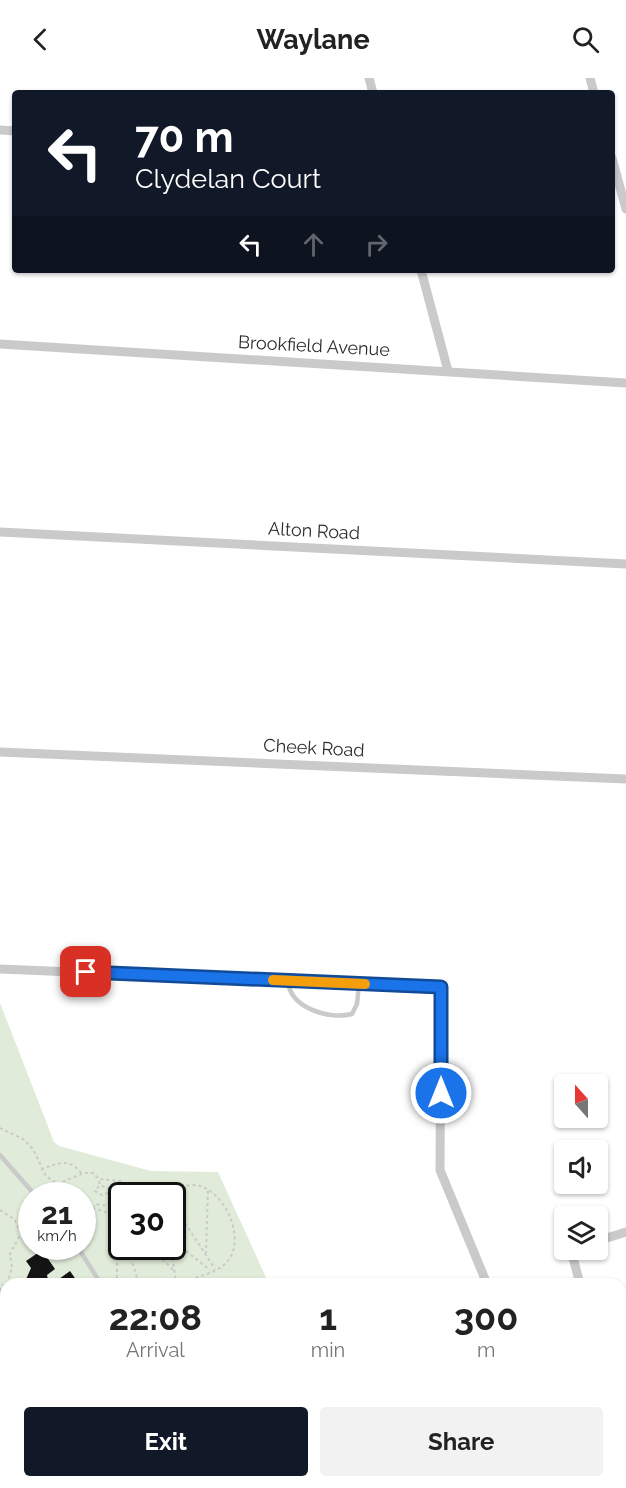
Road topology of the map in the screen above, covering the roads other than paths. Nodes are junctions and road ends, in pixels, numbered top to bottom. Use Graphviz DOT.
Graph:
graph roads {
  1 [pos="615,169"];
  2 [pos="626,209"];
  3 [pos="422,273"];
  4 [pos="0,344"];
  5 [pos="448,371"];
  6 [pos="626,383"];
  7 [pos="0,532"];
  8 [pos="626,564"];
  9 [pos="0,752"];
  10 [pos="626,779"];
  11 [pos="0,969"];
  12 [pos="288,981"];
  13 [pos="359,984"];
  14 [pos="0,1155"];
  15 [pos="24,1182"];
  16 [pos="626,1232"];
  17 [pos="608,1238"];
  18 [pos="86,1260"];
  19 [pos="574,1260"];
  20 [pos="98,1278"];
  21 [pos="485,1278"];
  22 [pos="578,1278"];
  1 -- 2 [label="street"];
  3 -- 5 [label="street"];
  4 -- 5 [label="street, Brookfield Avenue"];
  5 -- 6 [label="street, Brookfield Avenue"];
  7 -- 8 [label="street, Alton Road"];
  9 -- 10 [label="street, Cheek Road"];
  11 -- 12 [label="street"];
  12 -- 13 [label="street"];
  12 -- 13 [label="lane"];
  13 -- 21 [label="street"];
  14 -- 15 [label="lane"];
  16 -- 17 [label="street"];
  18 -- 20 [label="lane"];
  19 -- 22 [label="street"];
}
